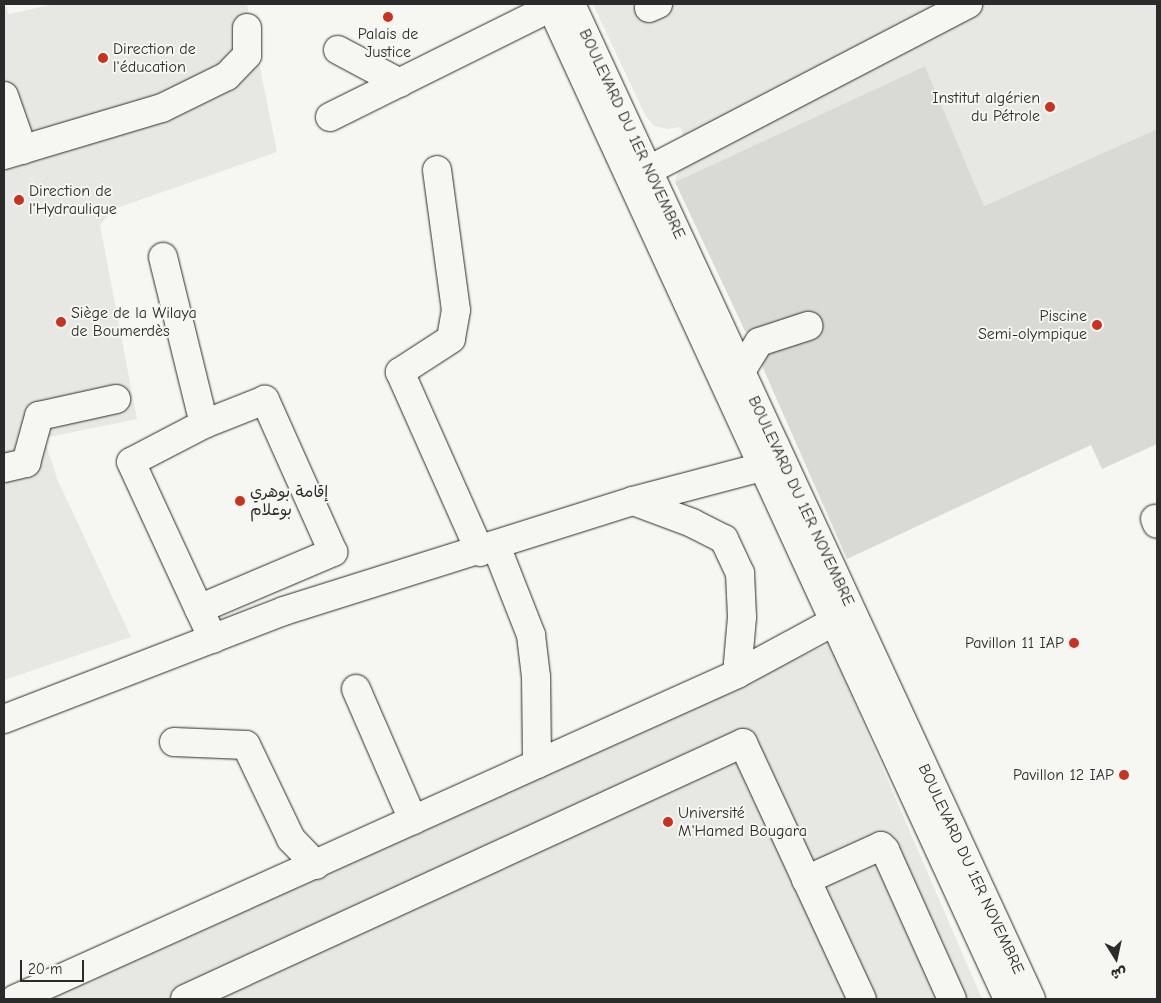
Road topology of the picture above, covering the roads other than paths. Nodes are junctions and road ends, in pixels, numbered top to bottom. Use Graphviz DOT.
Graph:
graph roads {
  1 [pos="968,4"];
  2 [pos="558,5"];
  3 [pos="247,28"];
  4 [pos="338,50"];
  5 [pos="400,83"];
  6 [pos="4,96"];
  7 [pos="330,117"];
  8 [pos="13,152"];
  9 [pos="437,170"];
  10 [pos="649,170"];
  11 [pos="163,257"];
  12 [pos="808,326"];
  13 [pos="711,354"];
  14 [pos="741,371"];
  15 [pos="116,399"];
  16 [pos="204,424"];
  17 [pos="762,467"];
  18 [pos="4,468"];
  19 [pos="633,501"];
  20 [pos="488,549"];
  21 [pos="199,608"];
  22 [pos="834,622"];
  23 [pos="213,639"];
  24 [pos="737,674"];
  25 [pos="356,689"];
  26 [pos="4,719"];
  27 [pos="174,742"];
  28 [pos="537,764"];
  29 [pos="413,820"];
  30 [pos="316,865"];
  31 [pos="806,880"];
  32 [pos="15,999"];
  33 [pos="185,999"];
  34 [pos="862,999"];
  35 [pos="952,999"];
  36 [pos="1008,999"];
  37 [pos="1031,999"];
  1 -- 10 [label="main road"];
  2 -- 5 [label="main road"];
  2 -- 10 [label="main road, BOULEVARD DU 1ER NOVEMBRE"];
  2 -- 13 [label="main road, BOULEVARD DU 1ER NOVEMBRE"];
  3 -- 8 [label="main road"];
  4 -- 5 [label="main road"];
  5 -- 7 [label="main road"];
  6 -- 8 [label="main road"];
  9 -- 20 [label="main road"];
  10 -- 14 [label="main road, BOULEVARD DU 1ER NOVEMBRE"];
  11 -- 16 [label="main road"];
  12 -- 14 [label="main road"];
  13 -- 14 [label="main road"];
  13 -- 17 [label="main road, BOULEVARD DU 1ER NOVEMBRE"];
  14 -- 37 [label="main road, BOULEVARD DU 1ER NOVEMBRE"];
  15 -- 18 [label="main road"];
  16 -- 21 [label="main road"];
  16 -- 21 [label="main road"];
  17 -- 19 [label="main road"];
  17 -- 22 [label="main road, BOULEVARD DU 1ER NOVEMBRE"];
  19 -- 20 [label="main road"];
  19 -- 24 [label="main road"];
  20 -- 23 [label="main road"];
  20 -- 28 [label="main road"];
  21 -- 23 [label="main road"];
  22 -- 24 [label="main road"];
  22 -- 36 [label="main road, BOULEVARD DU 1ER NOVEMBRE"];
  23 -- 26 [label="main road"];
  24 -- 28 [label="main road"];
  25 -- 29 [label="main road"];
  27 -- 30 [label="main road"];
  28 -- 29 [label="main road"];
  29 -- 30 [label="main road"];
  30 -- 32 [label="main road"];
  31 -- 33 [label="main road"];
  31 -- 34 [label="main road"];
  31 -- 35 [label="main road"];
}
